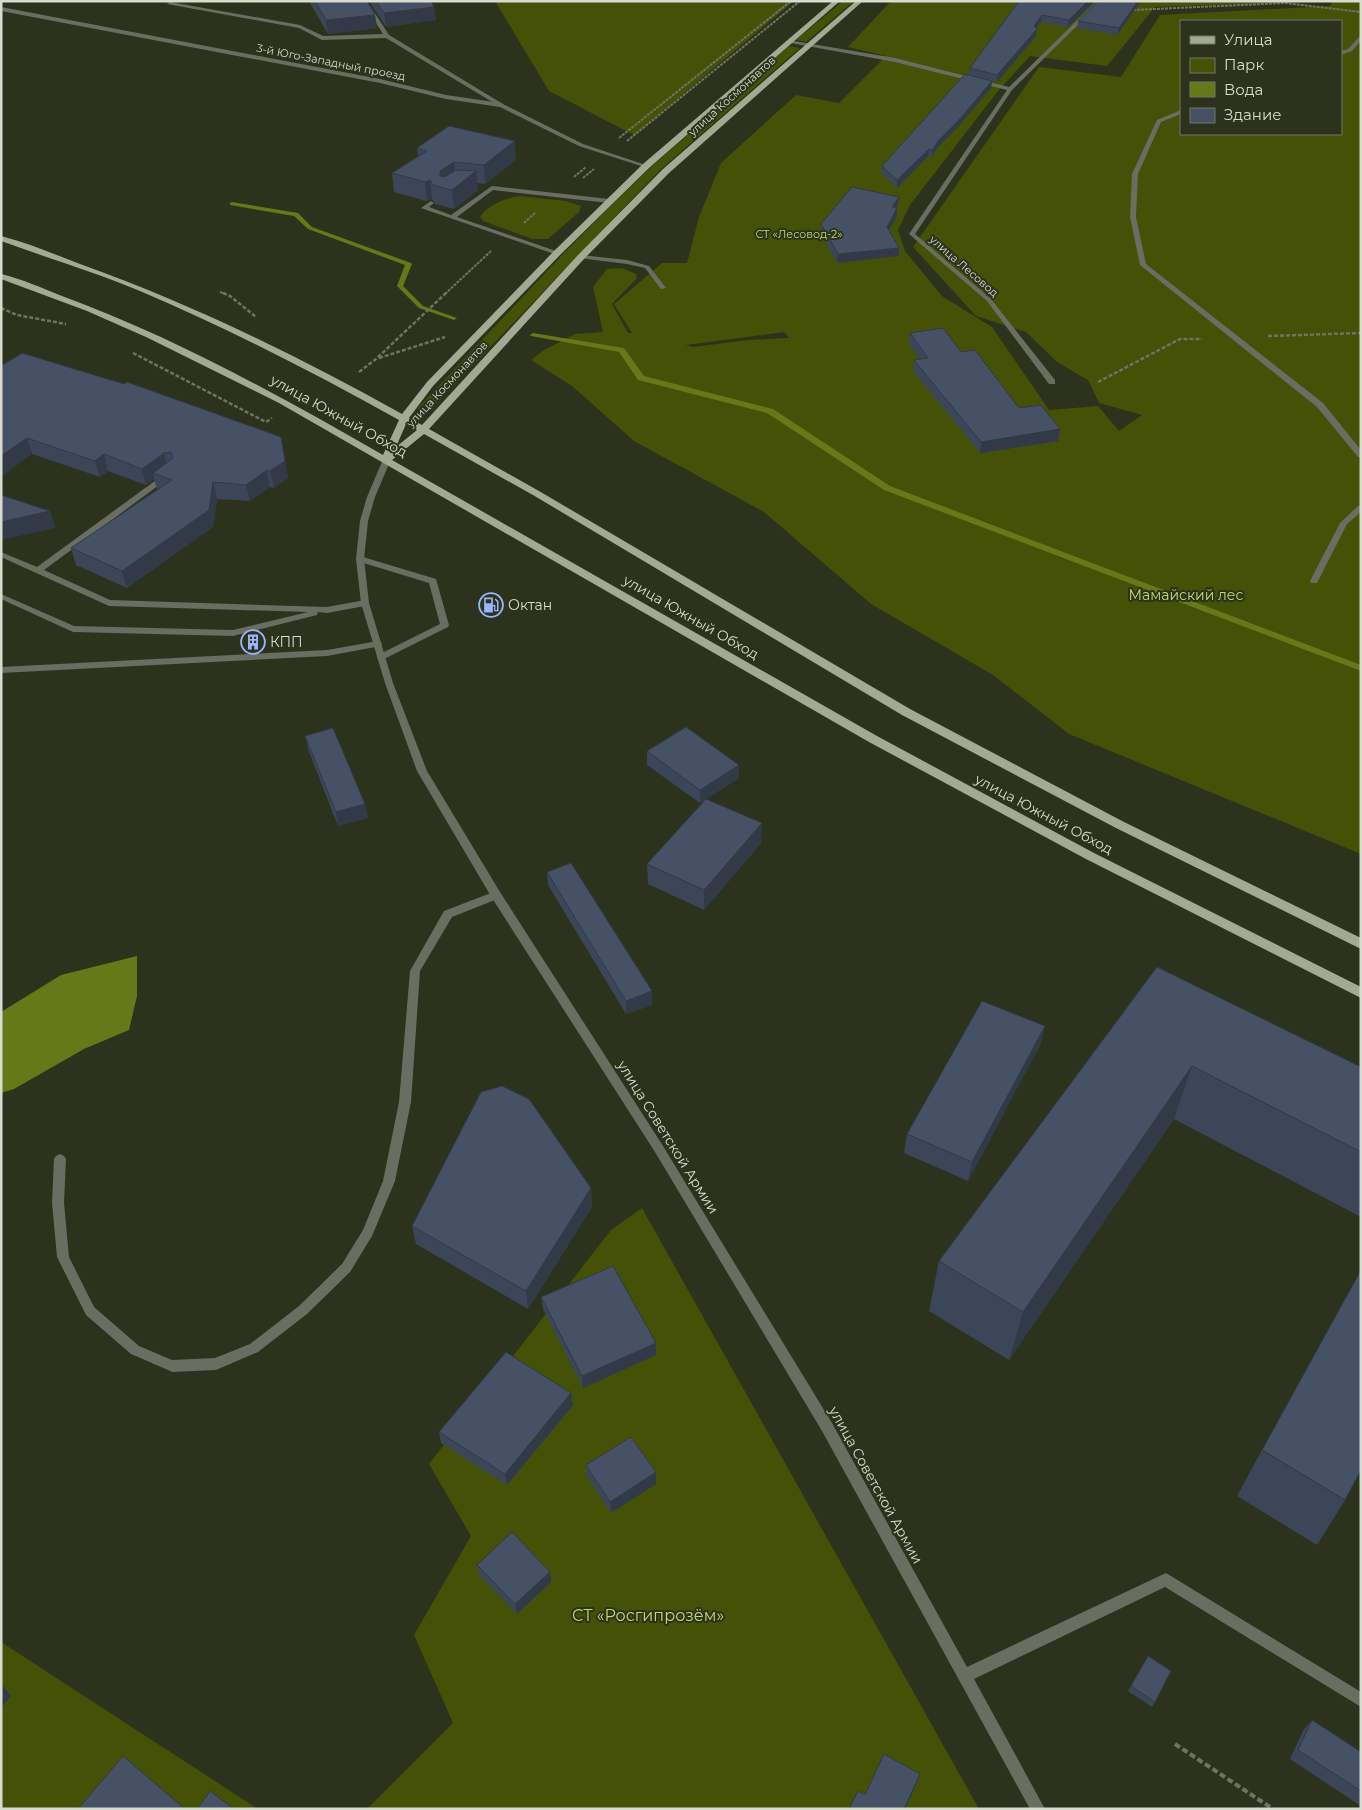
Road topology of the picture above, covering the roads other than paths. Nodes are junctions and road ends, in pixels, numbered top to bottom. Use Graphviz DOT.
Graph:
graph roads {
  1 [pos="364,1"];
  2 [pos="837,1"];
  3 [pos="860,1"];
  4 [pos="1100,1"];
  5 [pos="170,4"];
  6 [pos="1,9"];
  7 [pos="387,36"];
  8 [pos="1361,37"];
  9 [pos="788,42"];
  10 [pos="807,46"];
  11 [pos="1342,53"];
  12 [pos="1010,89"];
  13 [pos="501,104"];
  14 [pos="1180,112"];
  15 [pos="646,166"];
  16 [pos="483,187"];
  17 [pos="492,188"];
  18 [pos="609,201"];
  19 [pos="431,203"];
  20 [pos="452,217"];
  21 [pos="1,238"];
  22 [pos="557,253"];
  23 [pos="581,257"];
  24 [pos="1,276"];
  25 [pos="663,288"];
  26 [pos="1052,382"];
  27 [pos="404,418"];
  28 [pos="424,429"];
  29 [pos="1361,455"];
  30 [pos="386,459"];
  31 [pos="172,473"];
  32 [pos="1361,508"];
  33 [pos="1,554"];
  34 [pos="360,559"];
  35 [pos="38,571"];
  36 [pos="1314,581"];
  37 [pos="1,596"];
  38 [pos="366,603"];
  39 [pos="327,610"];
  40 [pos="378,644"];
  41 [pos="381,657"];
  42 [pos="1,670"];
  43 [pos="496,895"];
  44 [pos="1361,944"];
  45 [pos="1361,993"];
  46 [pos="60,1159"];
  47 [pos="965,1676"];
  48 [pos="1361,1700"];
  49 [pos="1038,1809"];
  1 -- 7 [label="street"];
  2 -- 9 [label="main road, улица Космонавтов"];
  3 -- 10 [label="main road, улица Космонавтов"];
  4 -- 12 [label="street, улица Лесовод"];
  5 -- 7 [label="street"];
  6 -- 13 [label="street, 3-й Юго-Западный проезд"];
  7 -- 13 [label="street"];
  8 -- 11 [label="street"];
  9 -- 10 [label="street"];
  9 -- 15 [label="main road, улица Космонавтов"];
  10 -- 12 [label="street"];
  10 -- 23 [label="main road, улица Космонавтов"];
  12 -- 26 [label="street, улица Лесовод"];
  13 -- 15 [label="street, 3-й Юго-Западный проезд"];
  14 -- 29 [label="street"];
  15 -- 18 [label="main road, улица Космонавтов"];
  16 -- 17 [label="street"];
  17 -- 18 [label="street"];
  17 -- 20 [label="street"];
  18 -- 22 [label="main road, улица Космонавтов"];
  19 -- 20 [label="street"];
  20 -- 22 [label="street"];
  21 -- 27 [label="main road, улица Южный Обход"];
  22 -- 27 [label="main road, улица Космонавтов"];
  23 -- 25 [label="street"];
  23 -- 28 [label="main road, улица Космонавтов"];
  24 -- 30 [label="main road, улица Южный Обход"];
  27 -- 28 [label="main road, улица Южный Обход"];
  27 -- 30 [label="main road, улица Космонавтов"];
  28 -- 30 [label="main road, улица Космонавтов"];
  28 -- 44 [label="main road, улица Южный Обход"];
  30 -- 34 [label="street, улица Советской Армии"];
  30 -- 45 [label="main road, улица Южный Обход"];
  31 -- 35 [label="street"];
  32 -- 36 [label="street"];
  33 -- 35 [label="street"];
  34 -- 38 [label="street, улица Советской Армии"];
  34 -- 41 [label="street"];
  35 -- 39 [label="street"];
  37 -- 39 [label="street"];
  38 -- 39 [label="street"];
  38 -- 40 [label="street, улица Советской Армии"];
  40 -- 41 [label="street, улица Советской Армии"];
  40 -- 42 [label="street"];
  41 -- 43 [label="street, улица Советской Армии"];
  43 -- 46 [label="street"];
  43 -- 47 [label="street, улица Советской Армии"];
  47 -- 48 [label="street"];
  47 -- 49 [label="street, улица Советской Армии"];
}
